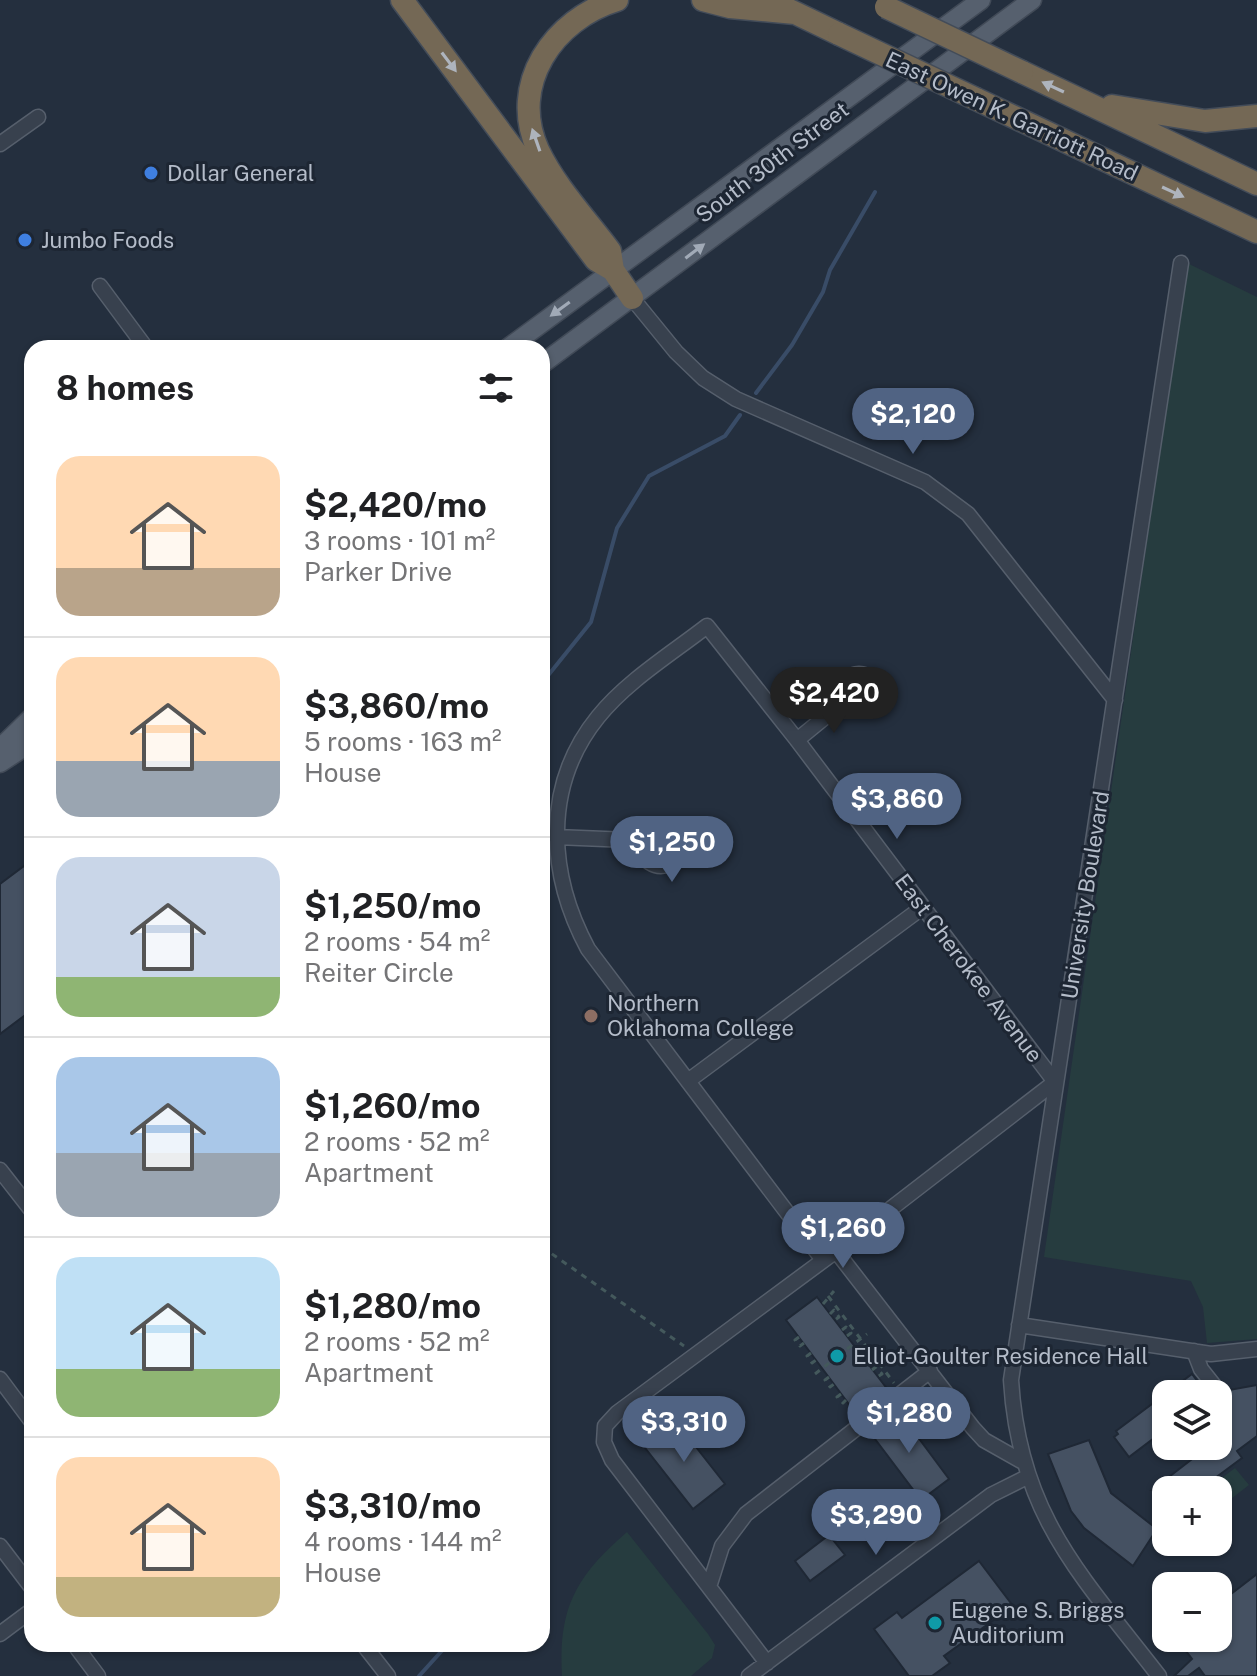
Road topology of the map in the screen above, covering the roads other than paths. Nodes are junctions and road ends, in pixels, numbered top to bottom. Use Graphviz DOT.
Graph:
graph roads {
  1 [pos="402,0"];
  2 [pos="617,0"];
  3 [pos="703,0"];
  4 [pos="767,0"];
  5 [pos="981,0"];
  6 [pos="1032,0"];
  7 [pos="879,3"];
  8 [pos="795,13"];
  9 [pos="1084,101"];
  10 [pos="1257,116"];
  11 [pos="38,117"];
  12 [pos="0,144"];
  13 [pos="1257,184"];
  14 [pos="1257,232"];
  15 [pos="1181,263"];
  16 [pos="613,270"];
  17 [pos="100,286"];
  18 [pos="632,298"];
  19 [pos="140,340"];
  20 [pos="519,340"];
  21 [pos="550,358"];
  22 [pos="846,700"];
  23 [pos="1115,700"];
  24 [pos="24,725"];
  25 [pos="797,740"];
  26 [pos="24,747"];
  27 [pos="0,748"];
  28 [pos="0,763"];
  29 [pos="556,837"];
  30 [pos="629,840"];
  31 [pos="923,907"];
  32 [pos="688,1081"];
  33 [pos="1055,1082"];
  34 [pos="0,1170"];
  35 [pos="24,1201"];
  36 [pos="829,1256"];
  37 [pos="1019,1325"];
  38 [pos="1257,1349"];
  39 [pos="1194,1351"];
  40 [pos="930,1371"];
  41 [pos="0,1379"];
  42 [pos="1210,1380"];
  43 [pos="24,1411"];
  44 [pos="1023,1462"];
  45 [pos="1027,1477"];
  46 [pos="0,1546"];
  47 [pos="24,1578"];
  48 [pos="709,1587"];
  49 [pos="24,1616"];
  50 [pos="0,1634"];
  51 [pos="80,1652"];
  52 [pos="369,1652"];
  53 [pos="767,1663"];
  54 [pos="98,1676"];
  55 [pos="388,1676"];
  56 [pos="749,1676"];
  57 [pos="1159,1676"];
  1 -- 16 [label="highway, one-way"];
  16 -- 2 [label="highway, one-way"];
  3 -- 8 [label="highway"];
  4 -- 8 [label="highway, East Owen K. Garriott Road"];
  5 -- 16 [label="main road, South 30th Street"];
  18 -- 6 [label="main road, South 30th Street, one-way"];
  9 -- 7 [label="highway, East Owen K. Garriott Road, one-way, bridge"];
  8 -- 14 [label="highway, East Owen K. Garriott Road, one-way, bridge"];
  9 -- 10 [label="highway"];
  9 -- 13 [label="highway, East Owen K. Garriott Road"];
  11 -- 12 [label="street"];
  15 -- 23 [label="street, University Boulevard"];
  16 -- 18 [label="highway"];
  16 -- 20 [label="main road, South 30th Street, one-way"];
  17 -- 19 [label="street"];
  18 -- 21 [label="main road, South 30th Street"];
  18 -- 23 [label="street"];
  22 -- 25 [label="street"];
  23 -- 33 [label="street, University Boulevard"];
  24 -- 27 [label="main road"];
  25 -- 29 [label="street, East Cherokee Avenue"];
  25 -- 31 [label="street, East Cherokee Avenue"];
  26 -- 28 [label="main road"];
  29 -- 30 [label="street"];
  29 -- 32 [label="street"];
  31 -- 32 [label="street"];
  31 -- 33 [label="street, East Cherokee Avenue"];
  32 -- 36 [label="street"];
  33 -- 36 [label="street"];
  33 -- 37 [label="street, University Boulevard"];
  34 -- 35 [label="street"];
  36 -- 40 [label="street"];
  36 -- 48 [label="street"];
  37 -- 39 [label="street"];
  37 -- 44 [label="street, University Boulevard"];
  38 -- 39 [label="street"];
  39 -- 42 [label="street"];
  40 -- 44 [label="street"];
  40 -- 48 [label="street"];
  41 -- 43 [label="street"];
  44 -- 45 [label="street, University Boulevard"];
  45 -- 53 [label="street"];
  45 -- 57 [label="street, University Boulevard"];
  46 -- 47 [label="street"];
  48 -- 53 [label="street"];
  49 -- 50 [label="street"];
  51 -- 54 [label="street"];
  52 -- 55 [label="street"];
  53 -- 56 [label="street"];
}
